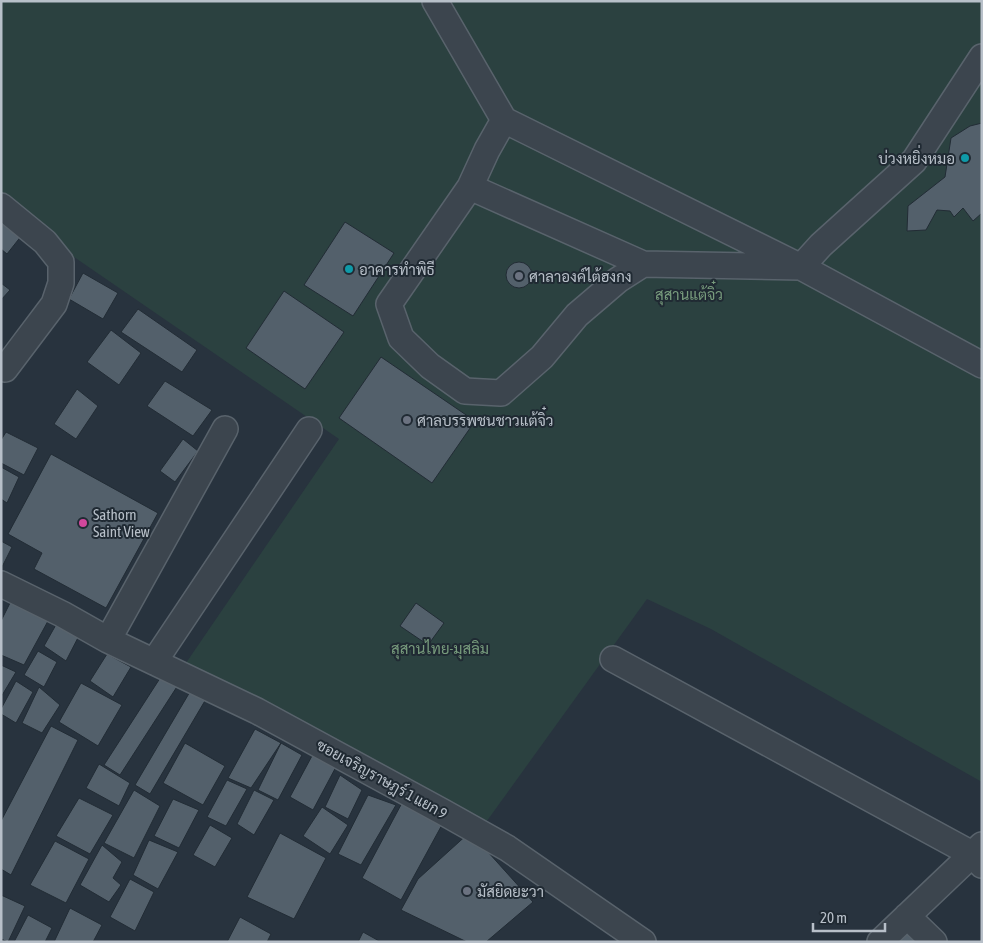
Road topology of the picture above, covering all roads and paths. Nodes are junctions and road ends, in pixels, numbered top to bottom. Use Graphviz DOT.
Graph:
graph roads {
  1 [pos="435,1"];
  2 [pos="982,57"];
  3 [pos="504,120"];
  4 [pos="470,187"];
  5 [pos="1,206"];
  6 [pos="643,264"];
  7 [pos="801,267"];
  8 [pos="982,365"];
  9 [pos="5,369"];
  10 [pos="225,429"];
  11 [pos="309,430"];
  12 [pos="1,584"];
  13 [pos="108,640"];
  14 [pos="613,659"];
  15 [pos="154,662"];
  16 [pos="979,855"];
  17 [pos="907,916"];
  18 [pos="643,942"];
  19 [pos="880,942"];
  20 [pos="934,942"];
  1 -- 3 [label="street"];
  2 -- 7 [label="street"];
  3 -- 4 [label="street"];
  3 -- 7 [label="street"];
  4 -- 6 [label="street"];
  4 -- 6 [label="street"];
  5 -- 9 [label="street"];
  6 -- 7 [label="street"];
  7 -- 8 [label="street"];
  10 -- 13 [label="street"];
  11 -- 15 [label="street"];
  12 -- 13 [label="street, ซอยเจริญราษฎร์ 1 แยก 9"];
  13 -- 15 [label="street, ซอยเจริญราษฎร์ 1 แยก 9"];
  14 -- 16 [label="street"];
  15 -- 18 [label="street, ซอยเจริญราษฎร์ 1 แยก 9"];
  16 -- 17 [label="street"];
  17 -- 19 [label="street"];
  17 -- 20 [label="street"];
}
